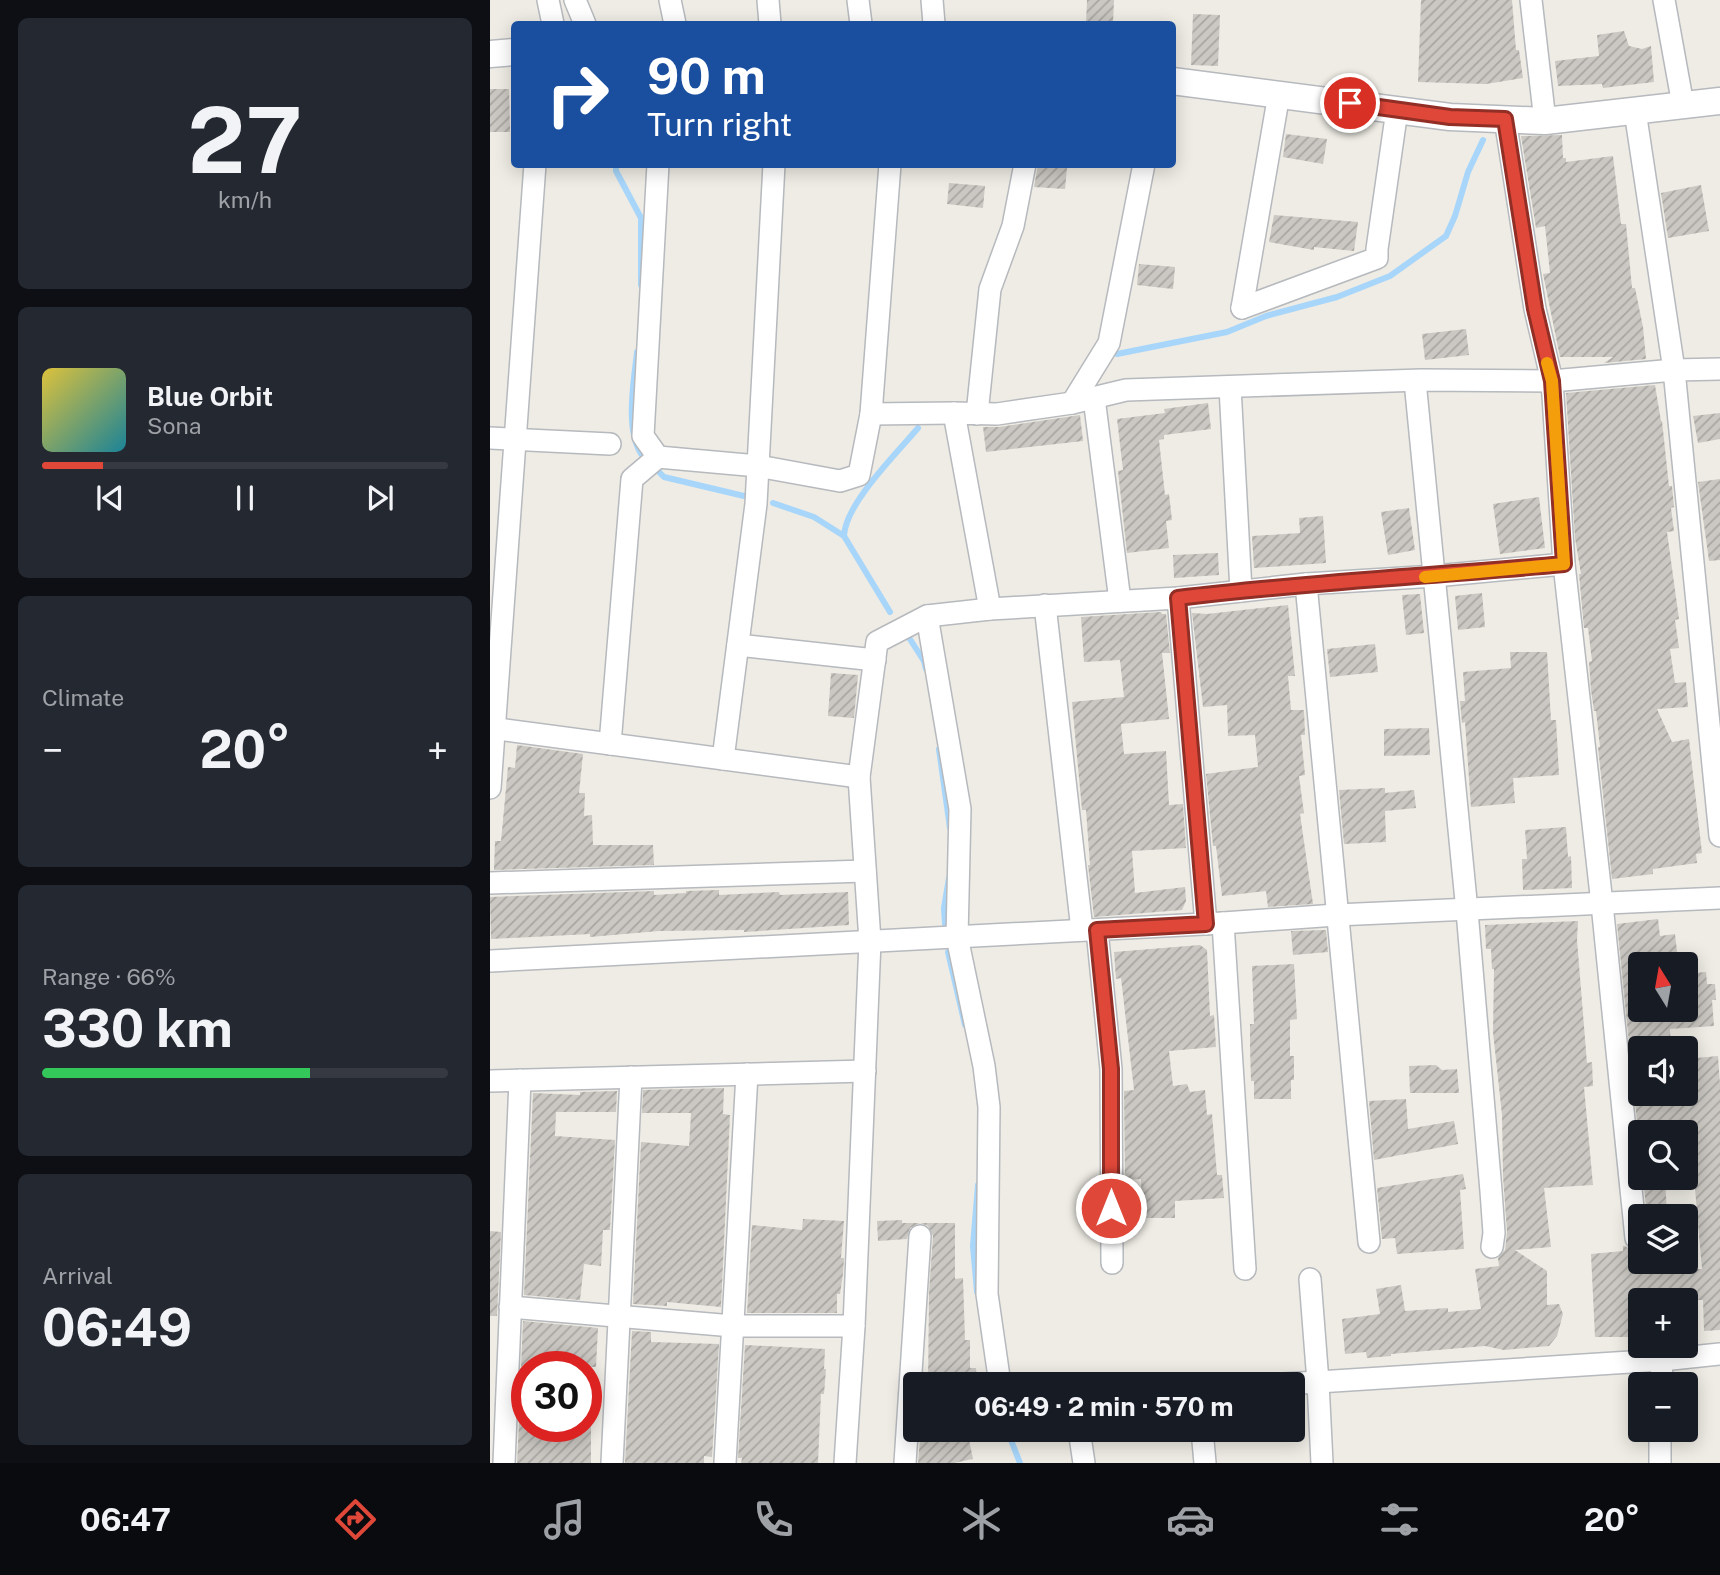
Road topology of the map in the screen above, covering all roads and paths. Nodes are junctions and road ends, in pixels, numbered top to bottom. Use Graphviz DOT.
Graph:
graph roads {
  1 [pos="548,0"];
  2 [pos="575,0"];
  3 [pos="670,0"];
  4 [pos="768,0"];
  5 [pos="858,0"];
  6 [pos="932,0"];
  7 [pos="1531,0"];
  8 [pos="1664,0"];
  9 [pos="552,21"];
  10 [pos="584,21"];
  11 [pos="674,21"];
  12 [pos="770,21"];
  13 [pos="861,21"];
  14 [pos="934,21"];
  15 [pos="511,52"];
  16 [pos="490,54"];
  17 [pos="1176,81"];
  18 [pos="1279,94"];
  19 [pos="1720,101"];
  20 [pos="1683,105"];
  21 [pos="1397,110"];
  22 [pos="1635,111"];
  23 [pos="1505,119"];
  24 [pos="1545,121"];
  25 [pos="535,168"];
  26 [pos="658,168"];
  27 [pos="774,168"];
  28 [pos="890,168"];
  29 [pos="1024,168"];
  30 [pos="1143,168"];
  31 [pos="1720,369"];
  32 [pos="1674,370"];
  33 [pos="1415,381"];
  34 [pos="1552,381"];
  35 [pos="1230,387"];
  36 [pos="1094,398"];
  37 [pos="1072,403"];
  38 [pos="954,413"];
  39 [pos="871,414"];
  40 [pos="977,414"];
  41 [pos="490,438"];
  42 [pos="515,440"];
  43 [pos="610,444"];
  44 [pos="658,457"];
  45 [pos="758,466"];
  46 [pos="1564,564"];
  47 [pos="1435,576"];
  48 [pos="1306,584"];
  49 [pos="1241,591"];
  50 [pos="1178,598"];
  51 [pos="1120,601"];
  52 [pos="1045,605"];
  53 [pos="990,608"];
  54 [pos="927,616"];
  55 [pos="738,645"];
  56 [pos="875,660"];
  57 [pos="493,728"];
  58 [pos="610,744"];
  59 [pos="723,759"];
  60 [pos="859,777"];
  61 [pos="490,788"];
  62 [pos="1720,836"];
  63 [pos="865,871"];
  64 [pos="490,883"];
  65 [pos="1720,898"];
  66 [pos="1602,904"];
  67 [pos="1467,911"];
  68 [pos="1336,915"];
  69 [pos="1214,924"];
  70 [pos="1090,930"];
  71 [pos="957,937"];
  72 [pos="870,941"];
  73 [pos="490,961"];
  74 [pos="865,1071"];
  75 [pos="747,1074"];
  76 [pos="631,1077"];
  77 [pos="520,1080"];
  78 [pos="490,1081"];
  79 [pos="1633,1204"];
  80 [pos="920,1236"];
  81 [pos="1369,1242"];
  82 [pos="1492,1247"];
  83 [pos="1112,1263"];
  84 [pos="1245,1269"];
  85 [pos="1310,1279"];
  86 [pos="510,1307"];
  87 [pos="620,1317"];
  88 [pos="733,1326"];
  89 [pos="854,1326"];
  90 [pos="1720,1354"];
  91 [pos="1662,1360"];
  92 [pos="998,1372"];
  93 [pos="1662,1372"];
  94 [pos="1318,1382"];
  95 [pos="1305,1383"];
  96 [pos="1081,1442"];
  97 [pos="1203,1442"];
  98 [pos="1660,1442"];
  99 [pos="504,1463"];
  100 [pos="612,1463"];
  101 [pos="725,1463"];
  102 [pos="845,1463"];
  103 [pos="905,1463"];
  104 [pos="1084,1463"];
  105 [pos="1205,1463"];
  106 [pos="1322,1463"];
  107 [pos="1660,1463"];
  1 -- 9 [label="street"];
  2 -- 10 [label="street"];
  3 -- 11 [label="street"];
  4 -- 12 [label="street"];
  5 -- 13 [label="street"];
  6 -- 14 [label="street"];
  7 -- 24 [label="street"];
  8 -- 20 [label="street"];
  15 -- 16 [label="street"];
  17 -- 18 [label="street"];
  18 -- 21 [label="street"];
  18 -- 21 [label="street"];
  19 -- 20 [label="street"];
  20 -- 22 [label="street"];
  21 -- 23 [label="street"];
  22 -- 24 [label="street"];
  22 -- 32 [label="street"];
  23 -- 24 [label="street"];
  23 -- 34 [label="street"];
  25 -- 42 [label="street"];
  26 -- 44 [label="street"];
  27 -- 45 [label="street"];
  28 -- 39 [label="street"];
  29 -- 40 [label="street"];
  30 -- 37 [label="street"];
  31 -- 32 [label="street"];
  32 -- 34 [label="street"];
  32 -- 62 [label="street"];
  33 -- 34 [label="street"];
  33 -- 35 [label="street"];
  33 -- 47 [label="street"];
  34 -- 46 [label="street"];
  35 -- 36 [label="street"];
  35 -- 49 [label="street"];
  36 -- 37 [label="street"];
  36 -- 51 [label="street"];
  37 -- 40 [label="street"];
  38 -- 39 [label="street"];
  38 -- 40 [label="street"];
  38 -- 53 [label="street"];
  39 -- 45 [label="street"];
  41 -- 42 [label="street"];
  42 -- 43 [label="street"];
  42 -- 57 [label="street"];
  44 -- 45 [label="street"];
  44 -- 58 [label="street"];
  45 -- 55 [label="street"];
  46 -- 47 [label="street"];
  46 -- 66 [label="street"];
  47 -- 48 [label="street"];
  47 -- 67 [label="street"];
  48 -- 49 [label="street"];
  48 -- 68 [label="street"];
  49 -- 50 [label="street"];
  50 -- 51 [label="street"];
  50 -- 69 [label="street"];
  51 -- 52 [label="street"];
  52 -- 53 [label="street"];
  52 -- 70 [label="street"];
  53 -- 54 [label="street"];
  54 -- 56 [label="street"];
  54 -- 71 [label="street"];
  55 -- 56 [label="street"];
  55 -- 59 [label="street"];
  56 -- 60 [label="street"];
  57 -- 58 [label="street"];
  57 -- 61 [label="street"];
  58 -- 59 [label="street"];
  59 -- 60 [label="street"];
  60 -- 63 [label="street"];
  63 -- 64 [label="street"];
  63 -- 72 [label="street"];
  65 -- 66 [label="street"];
  66 -- 67 [label="street"];
  66 -- 79 [label="street"];
  67 -- 68 [label="street"];
  67 -- 82 [label="street"];
  68 -- 69 [label="street"];
  68 -- 81 [label="street"];
  69 -- 70 [label="street"];
  69 -- 84 [label="street"];
  70 -- 71 [label="street"];
  70 -- 83 [label="street"];
  71 -- 72 [label="street"];
  71 -- 92 [label="street"];
  72 -- 73 [label="street"];
  72 -- 74 [label="street"];
  74 -- 75 [label="street"];
  74 -- 89 [label="street"];
  75 -- 76 [label="street"];
  75 -- 88 [label="street"];
  76 -- 77 [label="street"];
  76 -- 87 [label="street"];
  77 -- 78 [label="street"];
  77 -- 86 [label="street"];
  80 -- 103 [label="street"];
  85 -- 94 [label="street"];
  86 -- 87 [label="street"];
  86 -- 99 [label="street"];
  87 -- 88 [label="street"];
  87 -- 100 [label="street"];
  88 -- 89 [label="street"];
  88 -- 101 [label="street"];
  89 -- 102 [label="street"];
  90 -- 91 [label="street"];
  91 -- 93 [label="street"];
  91 -- 94 [label="street"];
  94 -- 95 [label="street"];
  94 -- 106 [label="street"];
  96 -- 104 [label="street"];
  97 -- 105 [label="street"];
  98 -- 107 [label="street"];
}
